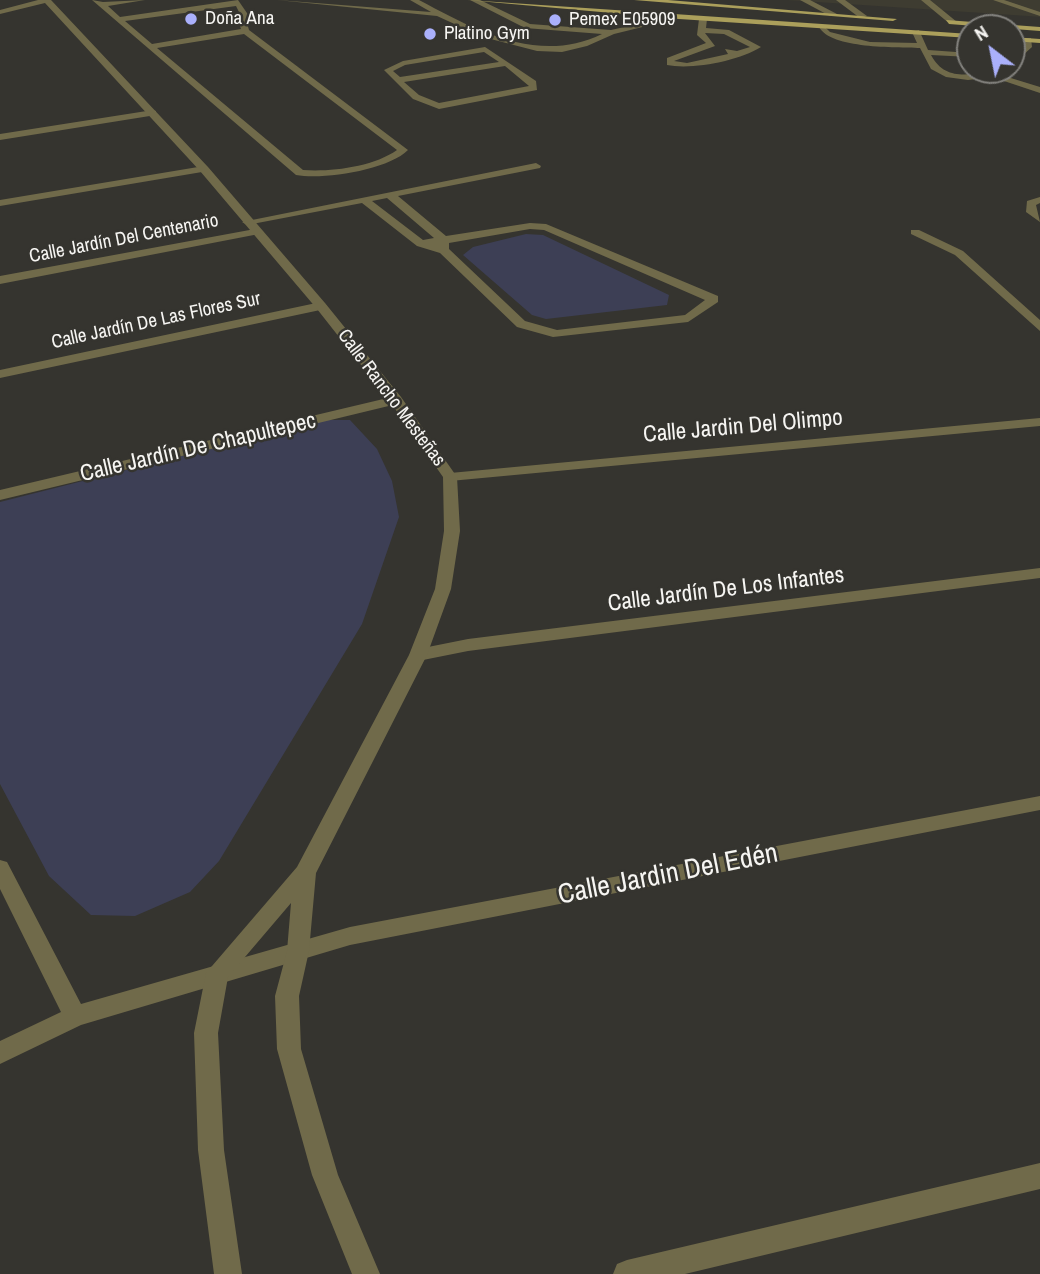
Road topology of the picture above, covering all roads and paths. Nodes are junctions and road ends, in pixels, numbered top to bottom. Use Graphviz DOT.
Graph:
graph roads {
  1 [pos="24,0"];
  2 [pos="46,0"];
  3 [pos="141,0"];
  4 [pos="281,0"];
  5 [pos="414,0"];
  6 [pos="472,0"];
  7 [pos="638,0"];
  8 [pos="804,0"];
  9 [pos="840,0"];
  10 [pos="925,0"];
  11 [pos="997,0"];
  12 [pos="235,2"];
  13 [pos="98,3"];
  14 [pos="0,6"];
  15 [pos="0,12"];
  16 [pos="1040,13"];
  17 [pos="833,14"];
  18 [pos="442,16"];
  19 [pos="863,16"];
  20 [pos="679,18"];
  21 [pos="120,19"];
  22 [pos="703,19"];
  23 [pos="897,19"];
  24 [pos="939,22"];
  25 [pos="953,22"];
  26 [pos="956,22"];
  27 [pos="823,27"];
  28 [pos="701,30"];
  29 [pos="246,32"];
  30 [pos="611,32"];
  31 [pos="916,32"];
  32 [pos="956,34"];
  33 [pos="487,36"];
  34 [pos="1040,39"];
  35 [pos="1028,40"];
  36 [pos="712,44"];
  37 [pos="152,46"];
  38 [pos="485,49"];
  39 [pos="926,49"];
  40 [pos="1026,49"];
  41 [pos="956,53"];
  42 [pos="737,54"];
  43 [pos="507,63"];
  44 [pos="956,76"];
  45 [pos="398,80"];
  46 [pos="1021,84"];
  47 [pos="1040,90"];
  48 [pos="153,114"];
  49 [pos="0,137"];
  50 [pos="536,166"];
  51 [pos="204,169"];
  52 [pos="389,194"];
  53 [pos="363,199"];
  54 [pos="1040,200"];
  55 [pos="0,203"];
  56 [pos="1040,219"];
  57 [pos="251,227"];
  58 [pos="915,232"];
  59 [pos="443,246"];
  60 [pos="0,280"];
  61 [pos="321,306"];
  62 [pos="1040,327"];
  63 [pos="0,374"];
  64 [pos="396,400"];
  65 [pos="1040,422"];
  66 [pos="450,477"];
  67 [pos="0,495"];
  68 [pos="1040,573"];
  69 [pos="418,654"];
  70 [pos="1040,803"];
  71 [pos="0,868"];
  72 [pos="305,873"];
  73 [pos="298,951"];
  74 [pos="217,973"];
  75 [pos="75,1016"];
  76 [pos="0,1053"];
  77 [pos="1040,1176"];
  78 [pos="228,1274"];
  79 [pos="366,1274"];
  80 [pos="627,1274"];
  1 -- 14 [label="street"];
  2 -- 15 [label="street"];
  2 -- 48 [label="street, Calle Rancho Mesteñas"];
  3 -- 13 [label="street"];
  4 -- 18 [label="street"];
  5 -- 18 [label="street"];
  6 -- 20 [label="main road"];
  6 -- 30 [label="street"];
  7 -- 17 [label="main road"];
  8 -- 17 [label="street"];
  9 -- 19 [label="street"];
  10 -- 25 [label="street"];
  11 -- 16 [label="street"];
  12 -- 21 [label="street"];
  12 -- 29 [label="street"];
  13 -- 21 [label="street"];
  17 -- 19 [label="main road"];
  18 -- 33 [label="street"];
  19 -- 23 [label="main road"];
  20 -- 22 [label="main road"];
  20 -- 30 [label="street"];
  21 -- 37 [label="street"];
  22 -- 27 [label="main road"];
  22 -- 28 [label="street"];
  24 -- 25 [label="main road"];
  25 -- 26 [label="main road"];
  27 -- 31 [label="main road"];
  27 -- 39 [label="street"];
  28 -- 36 [label="street"];
  28 -- 42 [label="street"];
  29 -- 37 [label="street"];
  29 -- 37 [label="street"];
  30 -- 33 [label="street"];
  31 -- 32 [label="main road"];
  31 -- 39 [label="street"];
  33 -- 38 [label="street"];
  34 -- 35 [label="main road"];
  35 -- 40 [label="street"];
  36 -- 42 [label="street"];
  36 -- 42 [label="street"];
  38 -- 43 [label="street"];
  38 -- 45 [label="street"];
  39 -- 41 [label="street"];
  39 -- 44 [label="street"];
  43 -- 45 [label="street"];
  43 -- 45 [label="street"];
  46 -- 47 [label="street"];
  48 -- 49 [label="street"];
  48 -- 51 [label="street, Calle Rancho Mesteñas"];
  50 -- 52 [label="street, Calle Jardín Del Centenario"];
  51 -- 55 [label="street"];
  51 -- 57 [label="street, Calle Rancho Mesteñas"];
  52 -- 53 [label="street, Calle Jardín Del Centenario"];
  52 -- 59 [label="street"];
  53 -- 57 [label="street, Calle Jardín Del Centenario"];
  53 -- 59 [label="street"];
  54 -- 56 [label="street"];
  57 -- 60 [label="street, Calle Jardín Del Centenario"];
  57 -- 61 [label="street, Calle Rancho Mesteñas"];
  58 -- 62 [label="street"];
  59 -- 59 [label="street"];
  61 -- 63 [label="street, Calle Jardín De Las Flores Sur"];
  61 -- 64 [label="street, Calle Rancho Mesteñas"];
  64 -- 66 [label="street, Calle Rancho Mesteñas"];
  64 -- 67 [label="street, Calle Jardín De Chapultepec"];
  65 -- 66 [label="street, Calle Jardin Del Olimpo"];
  66 -- 69 [label="street, Calle Rancho Mesteñas"];
  68 -- 69 [label="street, Calle Jardín De Los Infantes"];
  69 -- 72 [label="street, Calle Rancho Mesteñas"];
  70 -- 73 [label="street, Calle Jardin Del Edén"];
  71 -- 75 [label="street"];
  72 -- 73 [label="street, Calle Rancho Mesteñas"];
  72 -- 74 [label="street, Calle Rancho Mesteñas"];
  73 -- 74 [label="street, Calle Jardin Del Edén"];
  73 -- 79 [label="street, Calle Rancho Mesteñas"];
  74 -- 75 [label="street"];
  74 -- 78 [label="street"];
  75 -- 76 [label="street"];
  77 -- 80 [label="street"];
}
